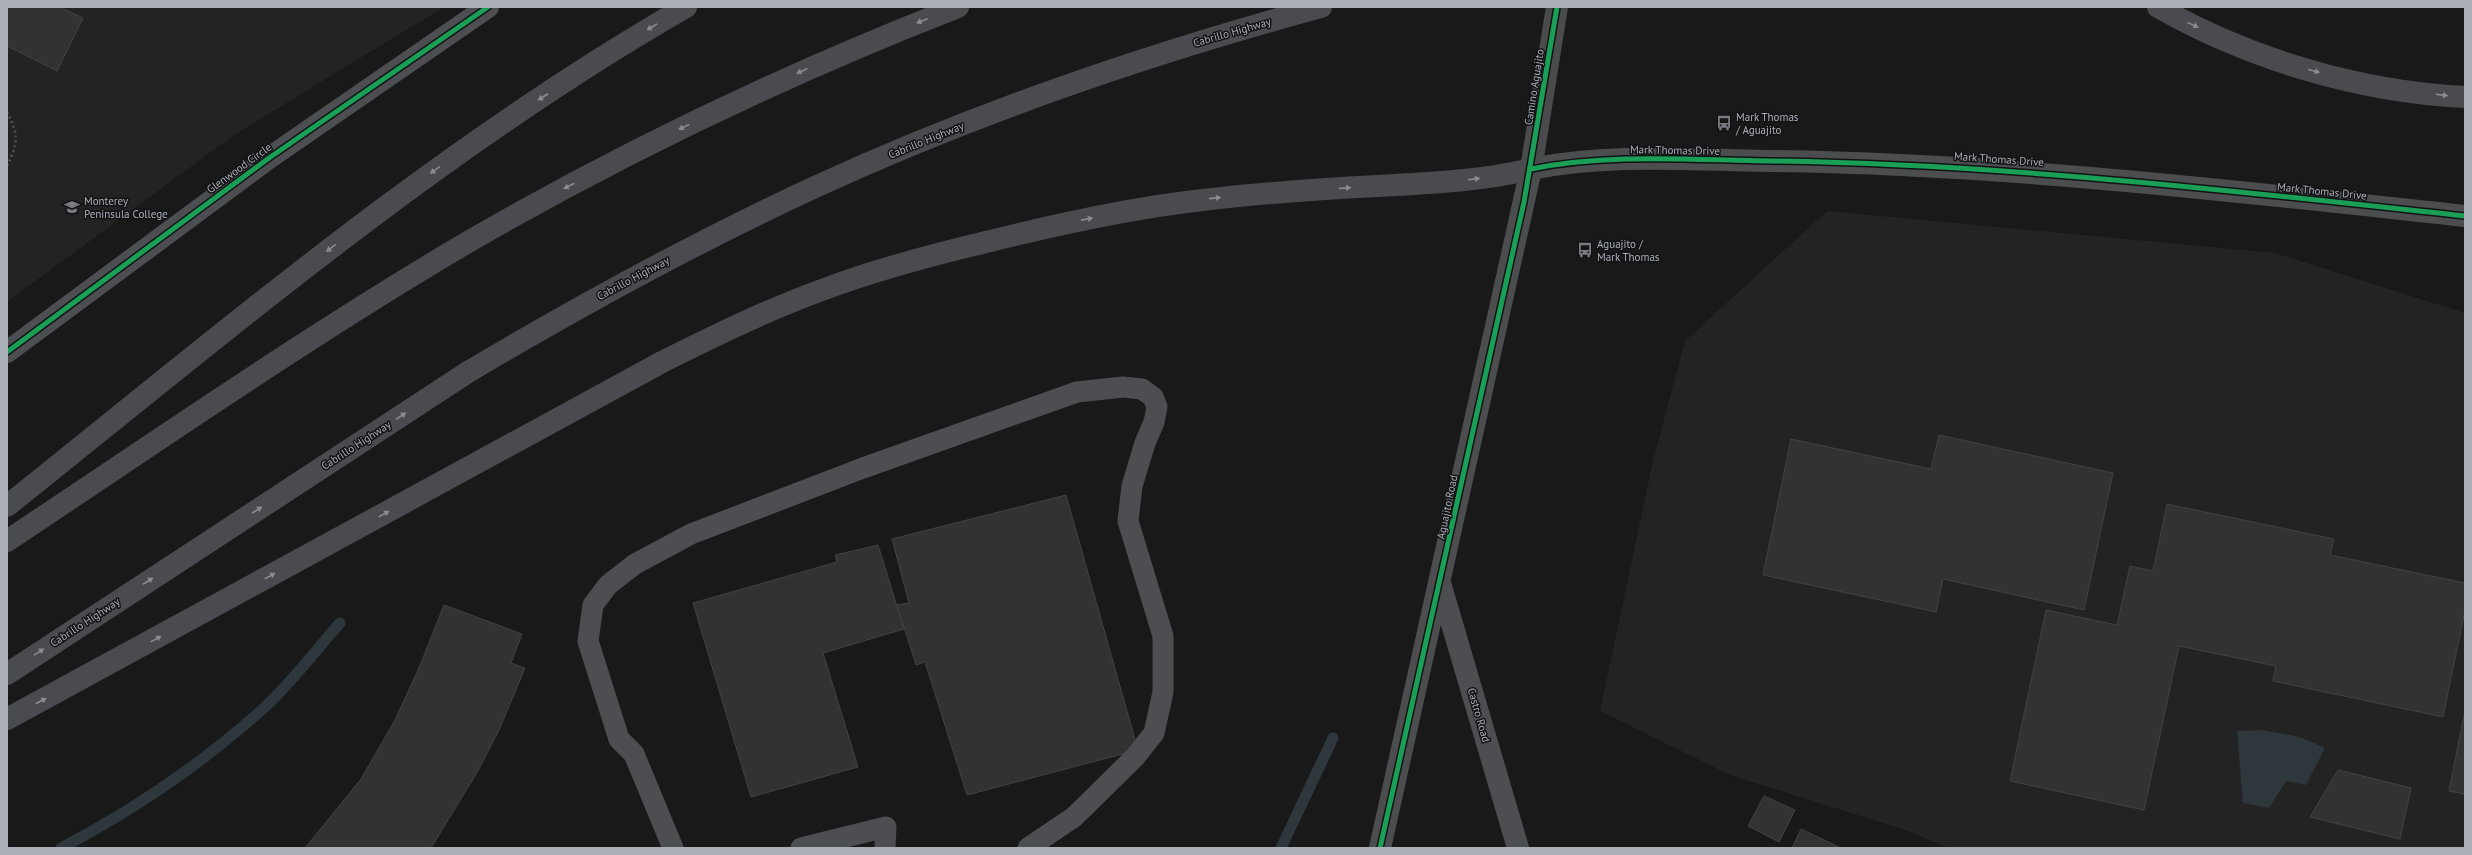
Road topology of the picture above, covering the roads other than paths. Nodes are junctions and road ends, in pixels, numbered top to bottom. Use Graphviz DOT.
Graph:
graph roads {
  1 [pos="488,7"];
  2 [pos="686,7"];
  3 [pos="958,7"];
  4 [pos="1321,7"];
  5 [pos="1557,7"];
  6 [pos="2158,7"];
  7 [pos="2465,97"];
  8 [pos="1530,169"];
  9 [pos="2465,216"];
  10 [pos="7,352"];
  11 [pos="7,506"];
  12 [pos="7,541"];
  13 [pos="1440,583"];
  14 [pos="7,674"];
  15 [pos="7,719"];
  16 [pos="673,848"];
  17 [pos="801,848"];
  18 [pos="885,848"];
  19 [pos="1028,848"];
  20 [pos="1380,848"];
  21 [pos="1518,848"];
  1 -- 10 [label="street, Glenwood Circle"];
  2 -- 11 [label="highway, one-way"];
  3 -- 12 [label="highway, one-way"];
  14 -- 4 [label="highway, Cabrillo Highway, one-way"];
  5 -- 8 [label="main road, Camino Aguajito"];
  6 -- 7 [label="highway, one-way"];
  8 -- 9 [label="street, Mark Thomas Drive"];
  8 -- 13 [label="street, Aguajito Road"];
  15 -- 8 [label="highway, one-way"];
  13 -- 20 [label="street, Aguajito Road"];
  13 -- 21 [label="street, Castro Road"];
  16 -- 19 [label="lane"];
  17 -- 18 [label="lane"];
}
